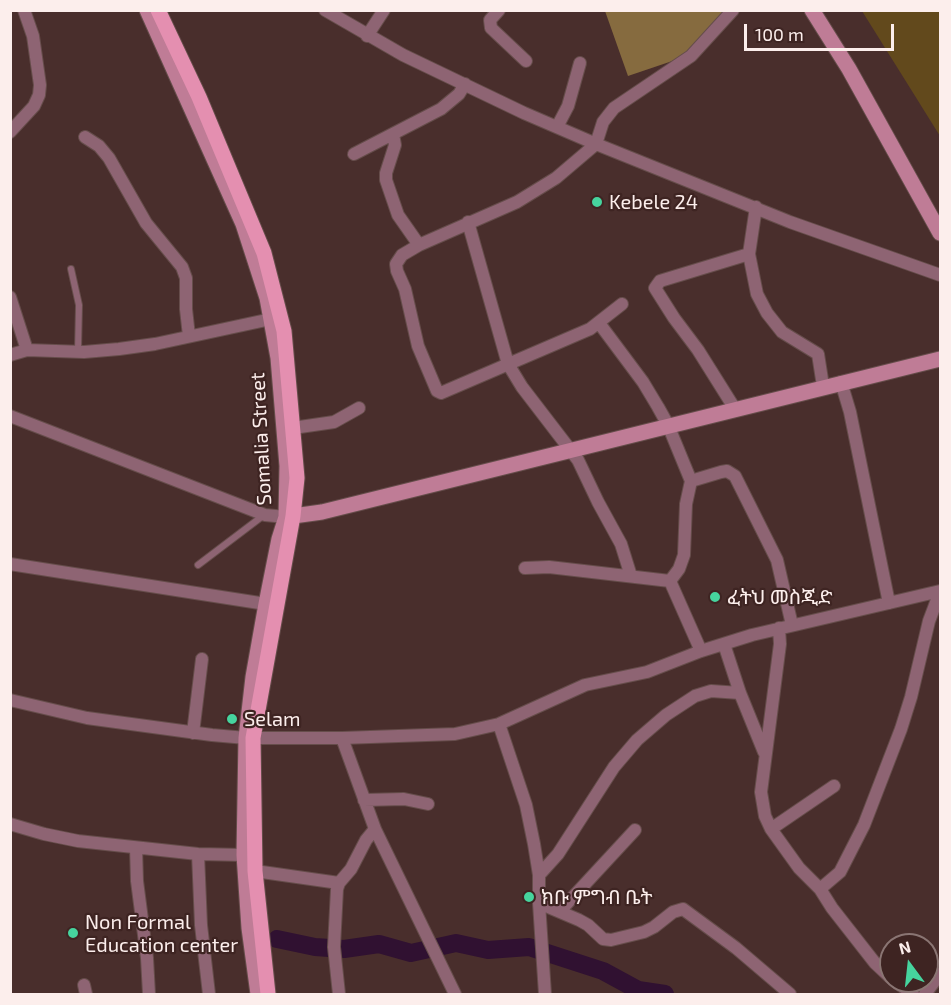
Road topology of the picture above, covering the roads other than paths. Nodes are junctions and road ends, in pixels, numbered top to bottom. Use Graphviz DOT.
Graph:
graph roads {
  1 [pos="24,10"];
  2 [pos="147,10"];
  3 [pos="158,10"];
  4 [pos="325,10"];
  5 [pos="384,10"];
  6 [pos="499,10"];
  7 [pos="733,10"];
  8 [pos="812,10"];
  9 [pos="368,36"];
  10 [pos="526,61"];
  11 [pos="580,63"];
  12 [pos="465,84"];
  13 [pos="557,127"];
  14 [pos="10,132"];
  15 [pos="393,134"];
  16 [pos="85,137"];
  17 [pos="596,144"];
  18 [pos="354,154"];
  19 [pos="756,207"];
  20 [pos="468,222"];
  21 [pos="940,233"];
  22 [pos="419,245"];
  23 [pos="749,254"];
  24 [pos="71,269"];
  25 [pos="940,275"];
  26 [pos="10,297"];
  27 [pos="622,304"];
  28 [pos="271,319"];
  29 [pos="599,323"];
  30 [pos="189,336"];
  31 [pos="27,350"];
  32 [pos="78,352"];
  33 [pos="10,355"];
  34 [pos="940,359"];
  35 [pos="508,364"];
  36 [pos="841,382"];
  37 [pos="823,386"];
  38 [pos="358,408"];
  39 [pos="735,409"];
  40 [pos="10,416"];
  41 [pos="668,425"];
  42 [pos="289,428"];
  43 [pos="571,448"];
  44 [pos="691,482"];
  45 [pos="265,515"];
  46 [pos="289,517"];
  47 [pos="10,564"];
  48 [pos="198,565"];
  49 [pos="525,568"];
  50 [pos="632,576"];
  51 [pos="670,581"];
  52 [pos="940,591"];
  53 [pos="889,603"];
  54 [pos="266,604"];
  55 [pos="786,627"];
  56 [pos="724,644"];
  57 [pos="701,651"];
  58 [pos="202,659"];
  59 [pos="740,693"];
  60 [pos="10,700"];
  61 [pos="499,724"];
  62 [pos="193,733"];
  63 [pos="250,738"];
  64 [pos="342,738"];
  65 [pos="765,754"];
  66 [pos="834,786"];
  67 [pos="364,800"];
  68 [pos="428,804"];
  69 [pos="10,825"];
  70 [pos="375,829"];
  71 [pos="771,829"];
  72 [pos="635,830"];
  73 [pos="136,848"];
  74 [pos="198,854"];
  75 [pos="248,865"];
  76 [pos="539,875"];
  77 [pos="339,883"];
  78 [pos="820,889"];
  79 [pos="539,903"];
  80 [pos="560,911"];
  81 [pos="879,965"];
  82 [pos="940,974"];
  83 [pos="782,992"];
  84 [pos="149,994"];
  85 [pos="210,994"];
  86 [pos="258,994"];
  87 [pos="268,994"];
  88 [pos="339,994"];
  89 [pos="455,994"];
  90 [pos="545,994"];
  91 [pos="925,994"];
  1 -- 14 [label="street"];
  2 -- 28 [label="main road, Somalia Street"];
  3 -- 42 [label="main road"];
  4 -- 9 [label="street"];
  5 -- 9 [label="street"];
  6 -- 10 [label="street"];
  7 -- 17 [label="street"];
  8 -- 21 [label="main road"];
  9 -- 12 [label="street"];
  11 -- 13 [label="street"];
  12 -- 13 [label="street"];
  12 -- 15 [label="street"];
  13 -- 17 [label="street"];
  15 -- 18 [label="street"];
  15 -- 22 [label="street"];
  16 -- 30 [label="street"];
  17 -- 19 [label="street"];
  17 -- 20 [label="street"];
  19 -- 23 [label="street"];
  19 -- 25 [label="street"];
  20 -- 22 [label="street"];
  20 -- 35 [label="street"];
  22 -- 35 [label="street"];
  23 -- 37 [label="street"];
  23 -- 39 [label="street"];
  24 -- 32 [label="lane"];
  26 -- 31 [label="street"];
  27 -- 29 [label="street"];
  28 -- 30 [label="street"];
  28 -- 42 [label="main road, Somalia Street"];
  29 -- 35 [label="street"];
  29 -- 41 [label="street"];
  30 -- 32 [label="street"];
  31 -- 32 [label="street"];
  31 -- 33 [label="street"];
  34 -- 36 [label="main road"];
  35 -- 43 [label="street"];
  36 -- 37 [label="main road"];
  36 -- 53 [label="street"];
  37 -- 39 [label="main road"];
  38 -- 42 [label="street"];
  39 -- 41 [label="main road"];
  40 -- 45 [label="street"];
  41 -- 43 [label="main road"];
  41 -- 44 [label="street"];
  42 -- 46 [label="main road"];
  43 -- 46 [label="main road"];
  43 -- 50 [label="street"];
  44 -- 51 [label="street"];
  44 -- 55 [label="street"];
  45 -- 46 [label="street"];
  45 -- 48 [label="lane"];
  46 -- 54 [label="main road, Somalia Street"];
  46 -- 63 [label="main road"];
  47 -- 54 [label="street"];
  49 -- 50 [label="street"];
  50 -- 51 [label="street"];
  51 -- 57 [label="street"];
  52 -- 53 [label="street"];
  52 -- 78 [label="street"];
  53 -- 55 [label="street"];
  54 -- 63 [label="main road, Somalia Street"];
  55 -- 56 [label="street"];
  55 -- 65 [label="street"];
  56 -- 57 [label="street"];
  56 -- 59 [label="street"];
  57 -- 61 [label="street"];
  58 -- 62 [label="street"];
  59 -- 65 [label="street"];
  59 -- 76 [label="street"];
  60 -- 62 [label="street"];
  61 -- 64 [label="street"];
  61 -- 76 [label="street"];
  62 -- 63 [label="street"];
  63 -- 64 [label="street"];
  63 -- 75 [label="main road"];
  64 -- 67 [label="street"];
  65 -- 71 [label="street"];
  66 -- 71 [label="street"];
  67 -- 68 [label="street"];
  67 -- 70 [label="street"];
  69 -- 73 [label="street"];
  70 -- 77 [label="street"];
  70 -- 89 [label="street"];
  71 -- 78 [label="street"];
  72 -- 80 [label="street"];
  73 -- 74 [label="street"];
  73 -- 84 [label="street"];
  74 -- 75 [label="street"];
  74 -- 85 [label="street"];
  75 -- 77 [label="street"];
  75 -- 86 [label="main road"];
  75 -- 87 [label="main road"];
  76 -- 79 [label="street"];
  77 -- 88 [label="street"];
  78 -- 81 [label="street"];
  79 -- 80 [label="street"];
  79 -- 90 [label="street"];
  80 -- 83 [label="street"];
  82 -- 91 [label="street"];
}
